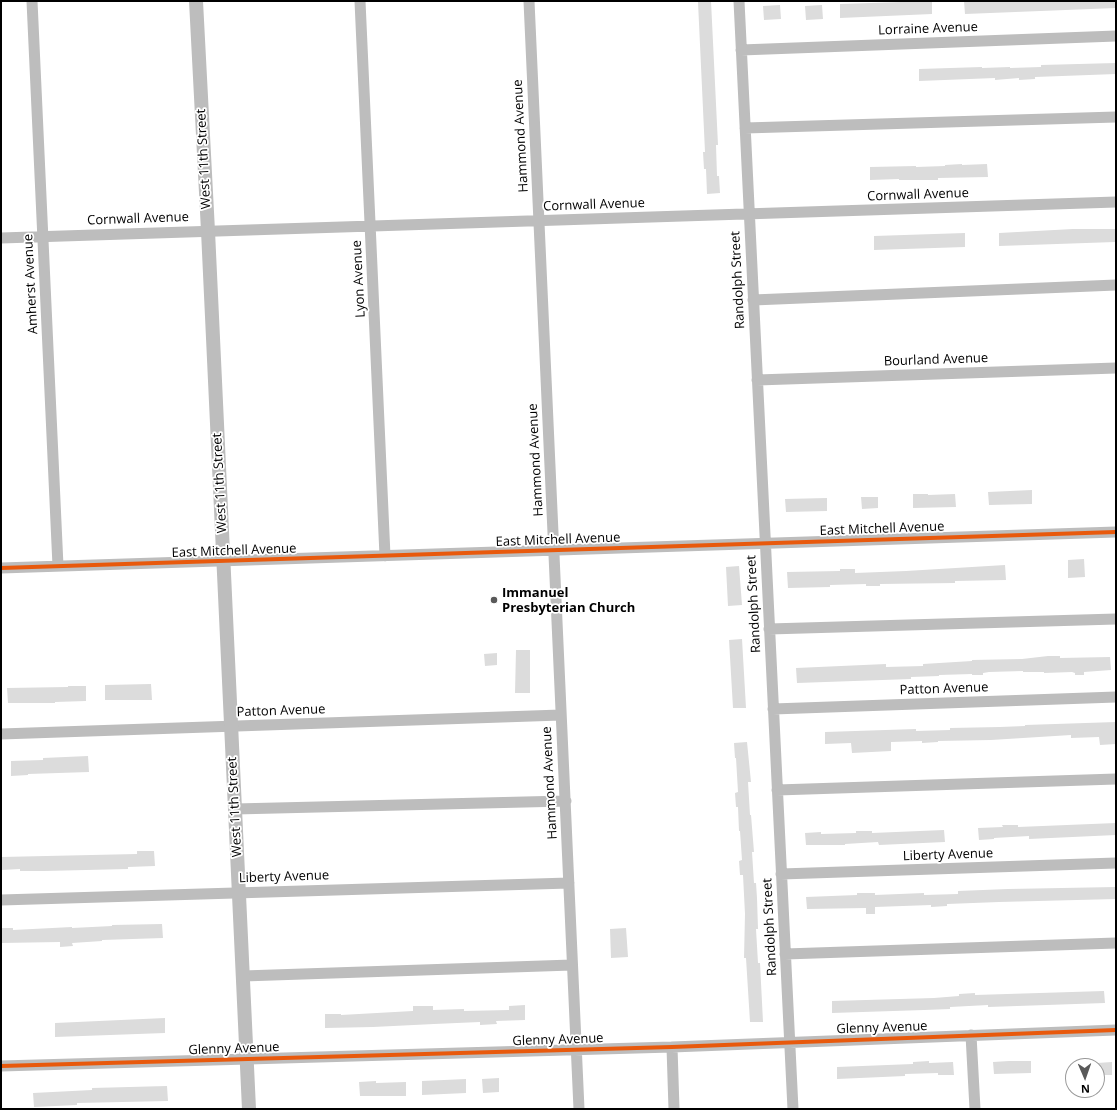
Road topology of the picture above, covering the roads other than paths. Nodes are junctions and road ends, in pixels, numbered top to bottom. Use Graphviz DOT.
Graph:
graph roads {
  1 [pos="32,1"];
  2 [pos="196,1"];
  3 [pos="360,1"];
  4 [pos="529,1"];
  5 [pos="739,1"];
  6 [pos="1116,36"];
  7 [pos="741,50"];
  8 [pos="1116,117"];
  9 [pos="745,128"];
  10 [pos="1116,202"];
  11 [pos="749,214"];
  12 [pos="539,220"];
  13 [pos="370,226"];
  14 [pos="208,231"];
  15 [pos="43,236"];
  16 [pos="1,238"];
  17 [pos="1116,285"];
  18 [pos="753,300"];
  19 [pos="1116,368"];
  20 [pos="757,380"];
  21 [pos="1116,532"];
  22 [pos="765,543"];
  23 [pos="554,550"];
  24 [pos="385,556"];
  25 [pos="224,561"];
  26 [pos="58,566"];
  27 [pos="1,568"];
  28 [pos="1116,619"];
  29 [pos="769,629"];
  30 [pos="1116,697"];
  31 [pos="773,709"];
  32 [pos="561,715"];
  33 [pos="231,727"];
  34 [pos="1,734"];
  35 [pos="1116,779"];
  36 [pos="777,790"];
  37 [pos="566,800"];
  38 [pos="235,809"];
  39 [pos="1116,864"];
  40 [pos="781,874"];
  41 [pos="569,883"];
  42 [pos="239,892"];
  43 [pos="1,900"];
  44 [pos="1116,943"];
  45 [pos="785,954"];
  46 [pos="572,965"];
  47 [pos="242,976"];
  48 [pos="1116,1030"];
  49 [pos="971,1035"];
  50 [pos="790,1042"];
  51 [pos="672,1047"];
  52 [pos="576,1050"];
  53 [pos="246,1059"];
  54 [pos="1,1066"];
  55 [pos="249,1109"];
  56 [pos="579,1109"];
  57 [pos="674,1109"];
  58 [pos="793,1109"];
  59 [pos="975,1109"];
  1 -- 15 [label="street, Amherst Avenue"];
  2 -- 14 [label="main road, West 11th Street"];
  3 -- 13 [label="street, Lyon Avenue"];
  4 -- 12 [label="street, Hammond Avenue"];
  5 -- 7 [label="street, Randolph Street"];
  6 -- 7 [label="street, Lorraine Avenue"];
  7 -- 9 [label="street, Randolph Street"];
  8 -- 9 [label="street"];
  9 -- 11 [label="street, Randolph Street"];
  10 -- 11 [label="street, Cornwall Avenue"];
  11 -- 12 [label="street, Cornwall Avenue"];
  11 -- 18 [label="street, Randolph Street"];
  12 -- 13 [label="street, Cornwall Avenue"];
  12 -- 23 [label="street, Hammond Avenue"];
  13 -- 14 [label="street, Cornwall Avenue"];
  13 -- 24 [label="street, Lyon Avenue"];
  14 -- 15 [label="street, Cornwall Avenue"];
  14 -- 25 [label="main road, West 11th Street"];
  15 -- 16 [label="street, Cornwall Avenue"];
  15 -- 26 [label="street, Amherst Avenue"];
  17 -- 18 [label="street"];
  18 -- 20 [label="street, Randolph Street"];
  19 -- 20 [label="street, Bourland Avenue"];
  20 -- 22 [label="street, Randolph Street"];
  21 -- 22 [label="street, East Mitchell Avenue"];
  22 -- 23 [label="street, East Mitchell Avenue"];
  22 -- 29 [label="street, Randolph Street"];
  23 -- 24 [label="street, East Mitchell Avenue"];
  23 -- 32 [label="street, Hammond Avenue"];
  24 -- 25 [label="street, East Mitchell Avenue"];
  25 -- 26 [label="street, East Mitchell Avenue"];
  25 -- 33 [label="main road, West 11th Street"];
  26 -- 27 [label="street, East Mitchell Avenue"];
  28 -- 29 [label="street"];
  29 -- 31 [label="street, Randolph Street"];
  30 -- 31 [label="street, Patton Avenue"];
  31 -- 36 [label="street, Randolph Street"];
  32 -- 33 [label="street, Patton Avenue"];
  32 -- 37 [label="street, Hammond Avenue"];
  33 -- 34 [label="street, Patton Avenue"];
  33 -- 38 [label="main road, West 11th Street"];
  35 -- 36 [label="street"];
  36 -- 40 [label="street, Randolph Street"];
  37 -- 38 [label="street"];
  37 -- 41 [label="street, Hammond Avenue"];
  38 -- 42 [label="main road, West 11th Street"];
  39 -- 40 [label="street, Liberty Avenue"];
  40 -- 45 [label="street, Randolph Street"];
  41 -- 42 [label="street, Liberty Avenue"];
  41 -- 46 [label="street, Hammond Avenue"];
  42 -- 43 [label="street, Liberty Avenue"];
  42 -- 47 [label="main road, West 11th Street"];
  44 -- 45 [label="street"];
  45 -- 50 [label="street, Randolph Street"];
  46 -- 47 [label="street"];
  46 -- 52 [label="street, Hammond Avenue"];
  47 -- 53 [label="main road, West 11th Street"];
  48 -- 49 [label="street, Glenny Avenue"];
  49 -- 50 [label="street, Glenny Avenue"];
  49 -- 59 [label="street"];
  50 -- 51 [label="street, Glenny Avenue"];
  50 -- 58 [label="street, Randolph Street"];
  51 -- 52 [label="street, Glenny Avenue"];
  51 -- 57 [label="street"];
  52 -- 53 [label="street, Glenny Avenue"];
  52 -- 56 [label="street, Hammond Avenue"];
  53 -- 54 [label="street, Glenny Avenue"];
  53 -- 55 [label="main road, West 11th Street"];
}
